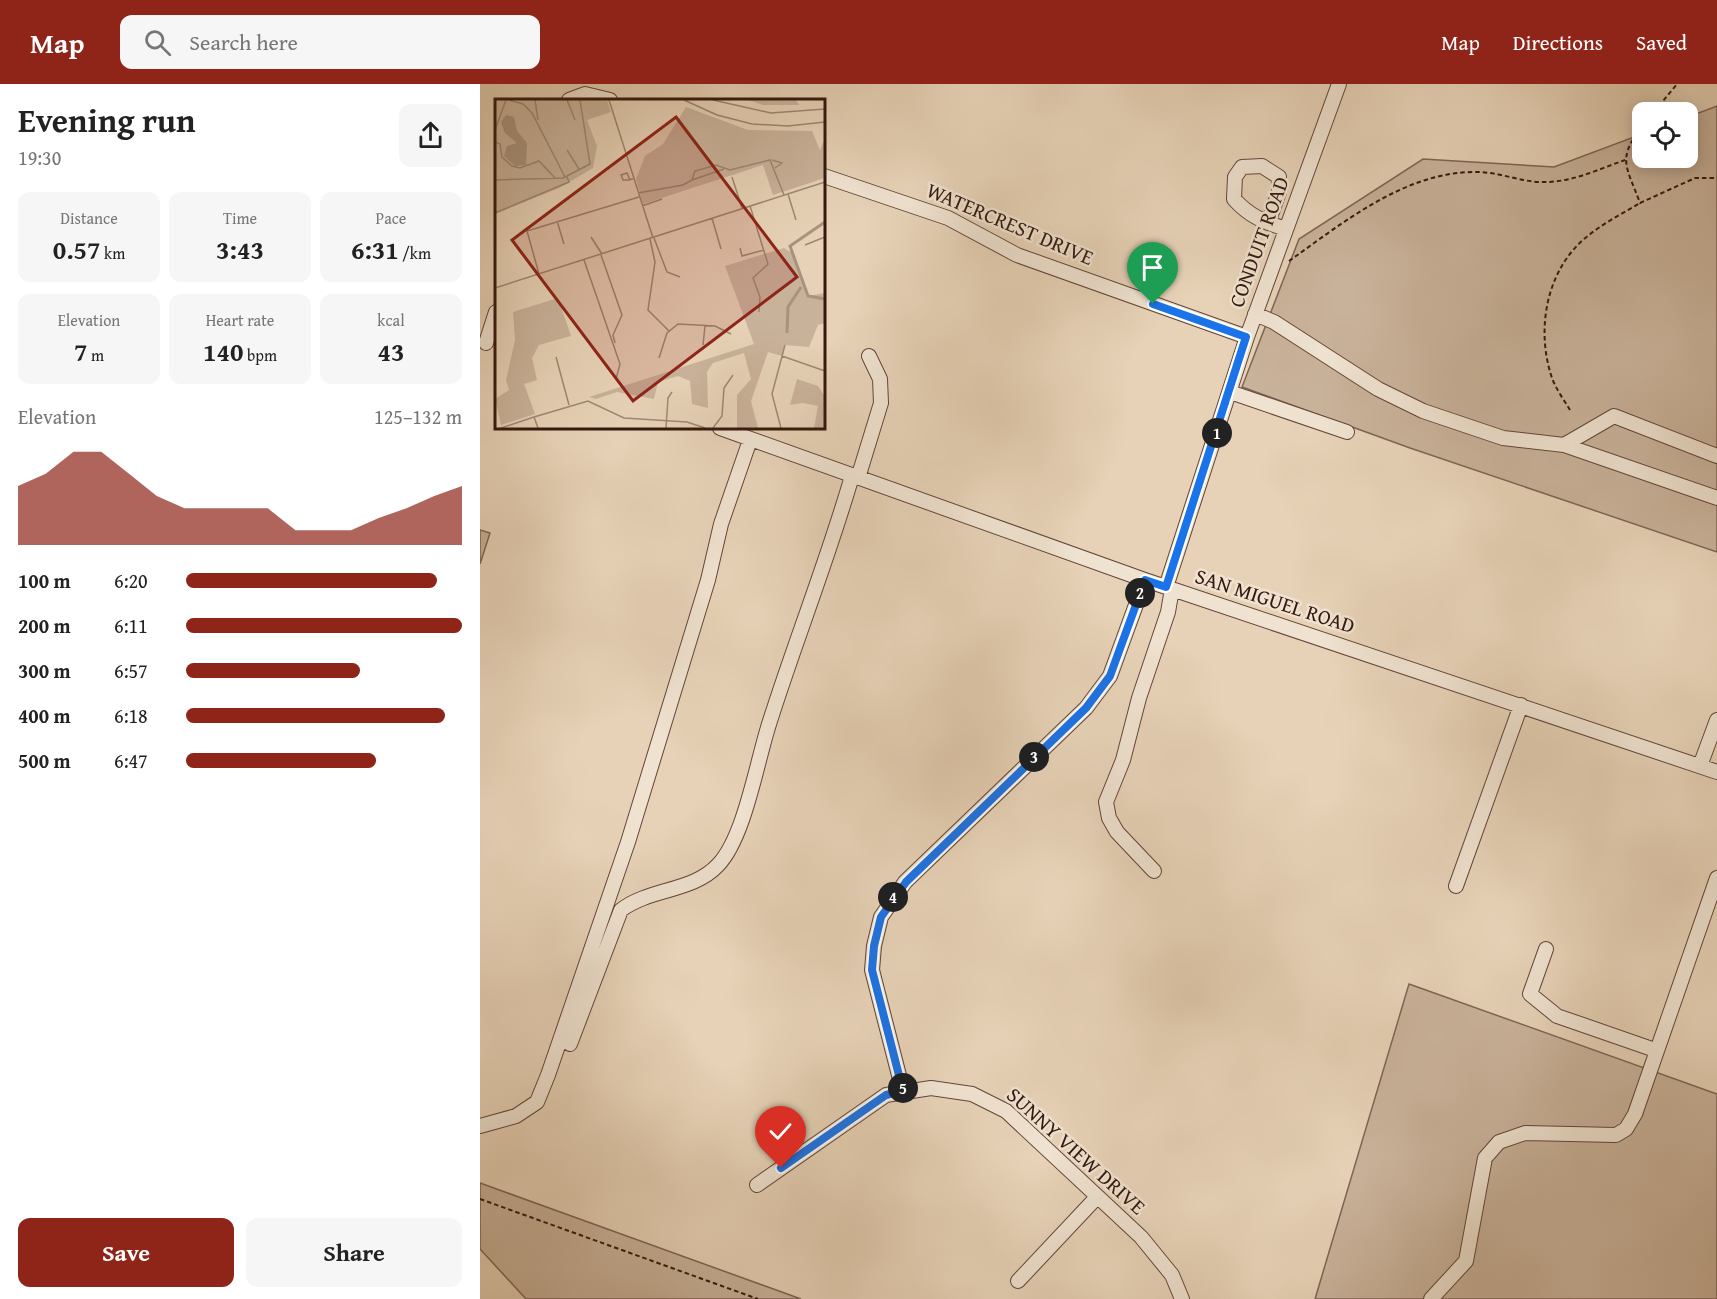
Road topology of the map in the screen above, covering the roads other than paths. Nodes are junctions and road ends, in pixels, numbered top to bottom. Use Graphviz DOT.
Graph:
graph roads {
  1 [pos="1339,84"];
  2 [pos="572,99"];
  3 [pos="606,99"];
  4 [pos="825,176"];
  5 [pos="1268,223"];
  6 [pos="1286,229"];
  7 [pos="1255,314"];
  8 [pos="495,316"];
  9 [pos="1246,337"];
  10 [pos="488,344"];
  11 [pos="869,356"];
  12 [pos="1230,392"];
  13 [pos="722,429"];
  14 [pos="1347,432"];
  15 [pos="750,440"];
  16 [pos="1564,445"];
  17 [pos="1717,456"];
  18 [pos="855,477"];
  19 [pos="1717,498"];
  20 [pos="1145,580"];
  21 [pos="1169,588"];
  22 [pos="1521,705"];
  23 [pos="1717,720"];
  24 [pos="1700,766"];
  25 [pos="1717,772"];
  26 [pos="1154,871"];
  27 [pos="1717,878"];
  28 [pos="1456,886"];
  29 [pos="1546,949"];
  30 [pos="570,1044"];
  31 [pos="1653,1056"];
  32 [pos="903,1091"];
  33 [pos="480,1126"];
  34 [pos="757,1185"];
  35 [pos="1097,1197"];
  36 [pos="1018,1281"];
  37 [pos="1182,1299"];
  38 [pos="1431,1299"];
  1 -- 6 [label="street, CONDUIT ROAD"];
  2 -- 3 [label="street"];
  4 -- 9 [label="street, WATERCREST DRIVE"];
  5 -- 6 [label="street"];
  6 -- 7 [label="street, CONDUIT ROAD"];
  7 -- 9 [label="street, CONDUIT ROAD"];
  7 -- 16 [label="street"];
  8 -- 10 [label="street"];
  9 -- 12 [label="street, CONDUIT ROAD"];
  11 -- 18 [label="street"];
  12 -- 14 [label="street"];
  12 -- 21 [label="street, CONDUIT ROAD"];
  13 -- 15 [label="street, SAN MIGUEL ROAD"];
  15 -- 18 [label="street, SAN MIGUEL ROAD"];
  15 -- 33 [label="street"];
  16 -- 17 [label="street"];
  16 -- 19 [label="street"];
  18 -- 20 [label="street, SAN MIGUEL ROAD"];
  18 -- 30 [label="street"];
  20 -- 21 [label="street, SAN MIGUEL ROAD"];
  20 -- 32 [label="street"];
  21 -- 22 [label="street, SAN MIGUEL ROAD"];
  21 -- 26 [label="street, CONDUIT ROAD"];
  22 -- 24 [label="street, SAN MIGUEL ROAD"];
  22 -- 28 [label="street"];
  23 -- 24 [label="street"];
  24 -- 25 [label="street, SAN MIGUEL ROAD"];
  27 -- 31 [label="street"];
  29 -- 31 [label="street"];
  31 -- 38 [label="street"];
  32 -- 34 [label="street, SUNNY VIEW DRIVE"];
  32 -- 35 [label="street, SUNNY VIEW DRIVE"];
  35 -- 36 [label="street"];
  35 -- 37 [label="street, SUNNY VIEW DRIVE"];
}
